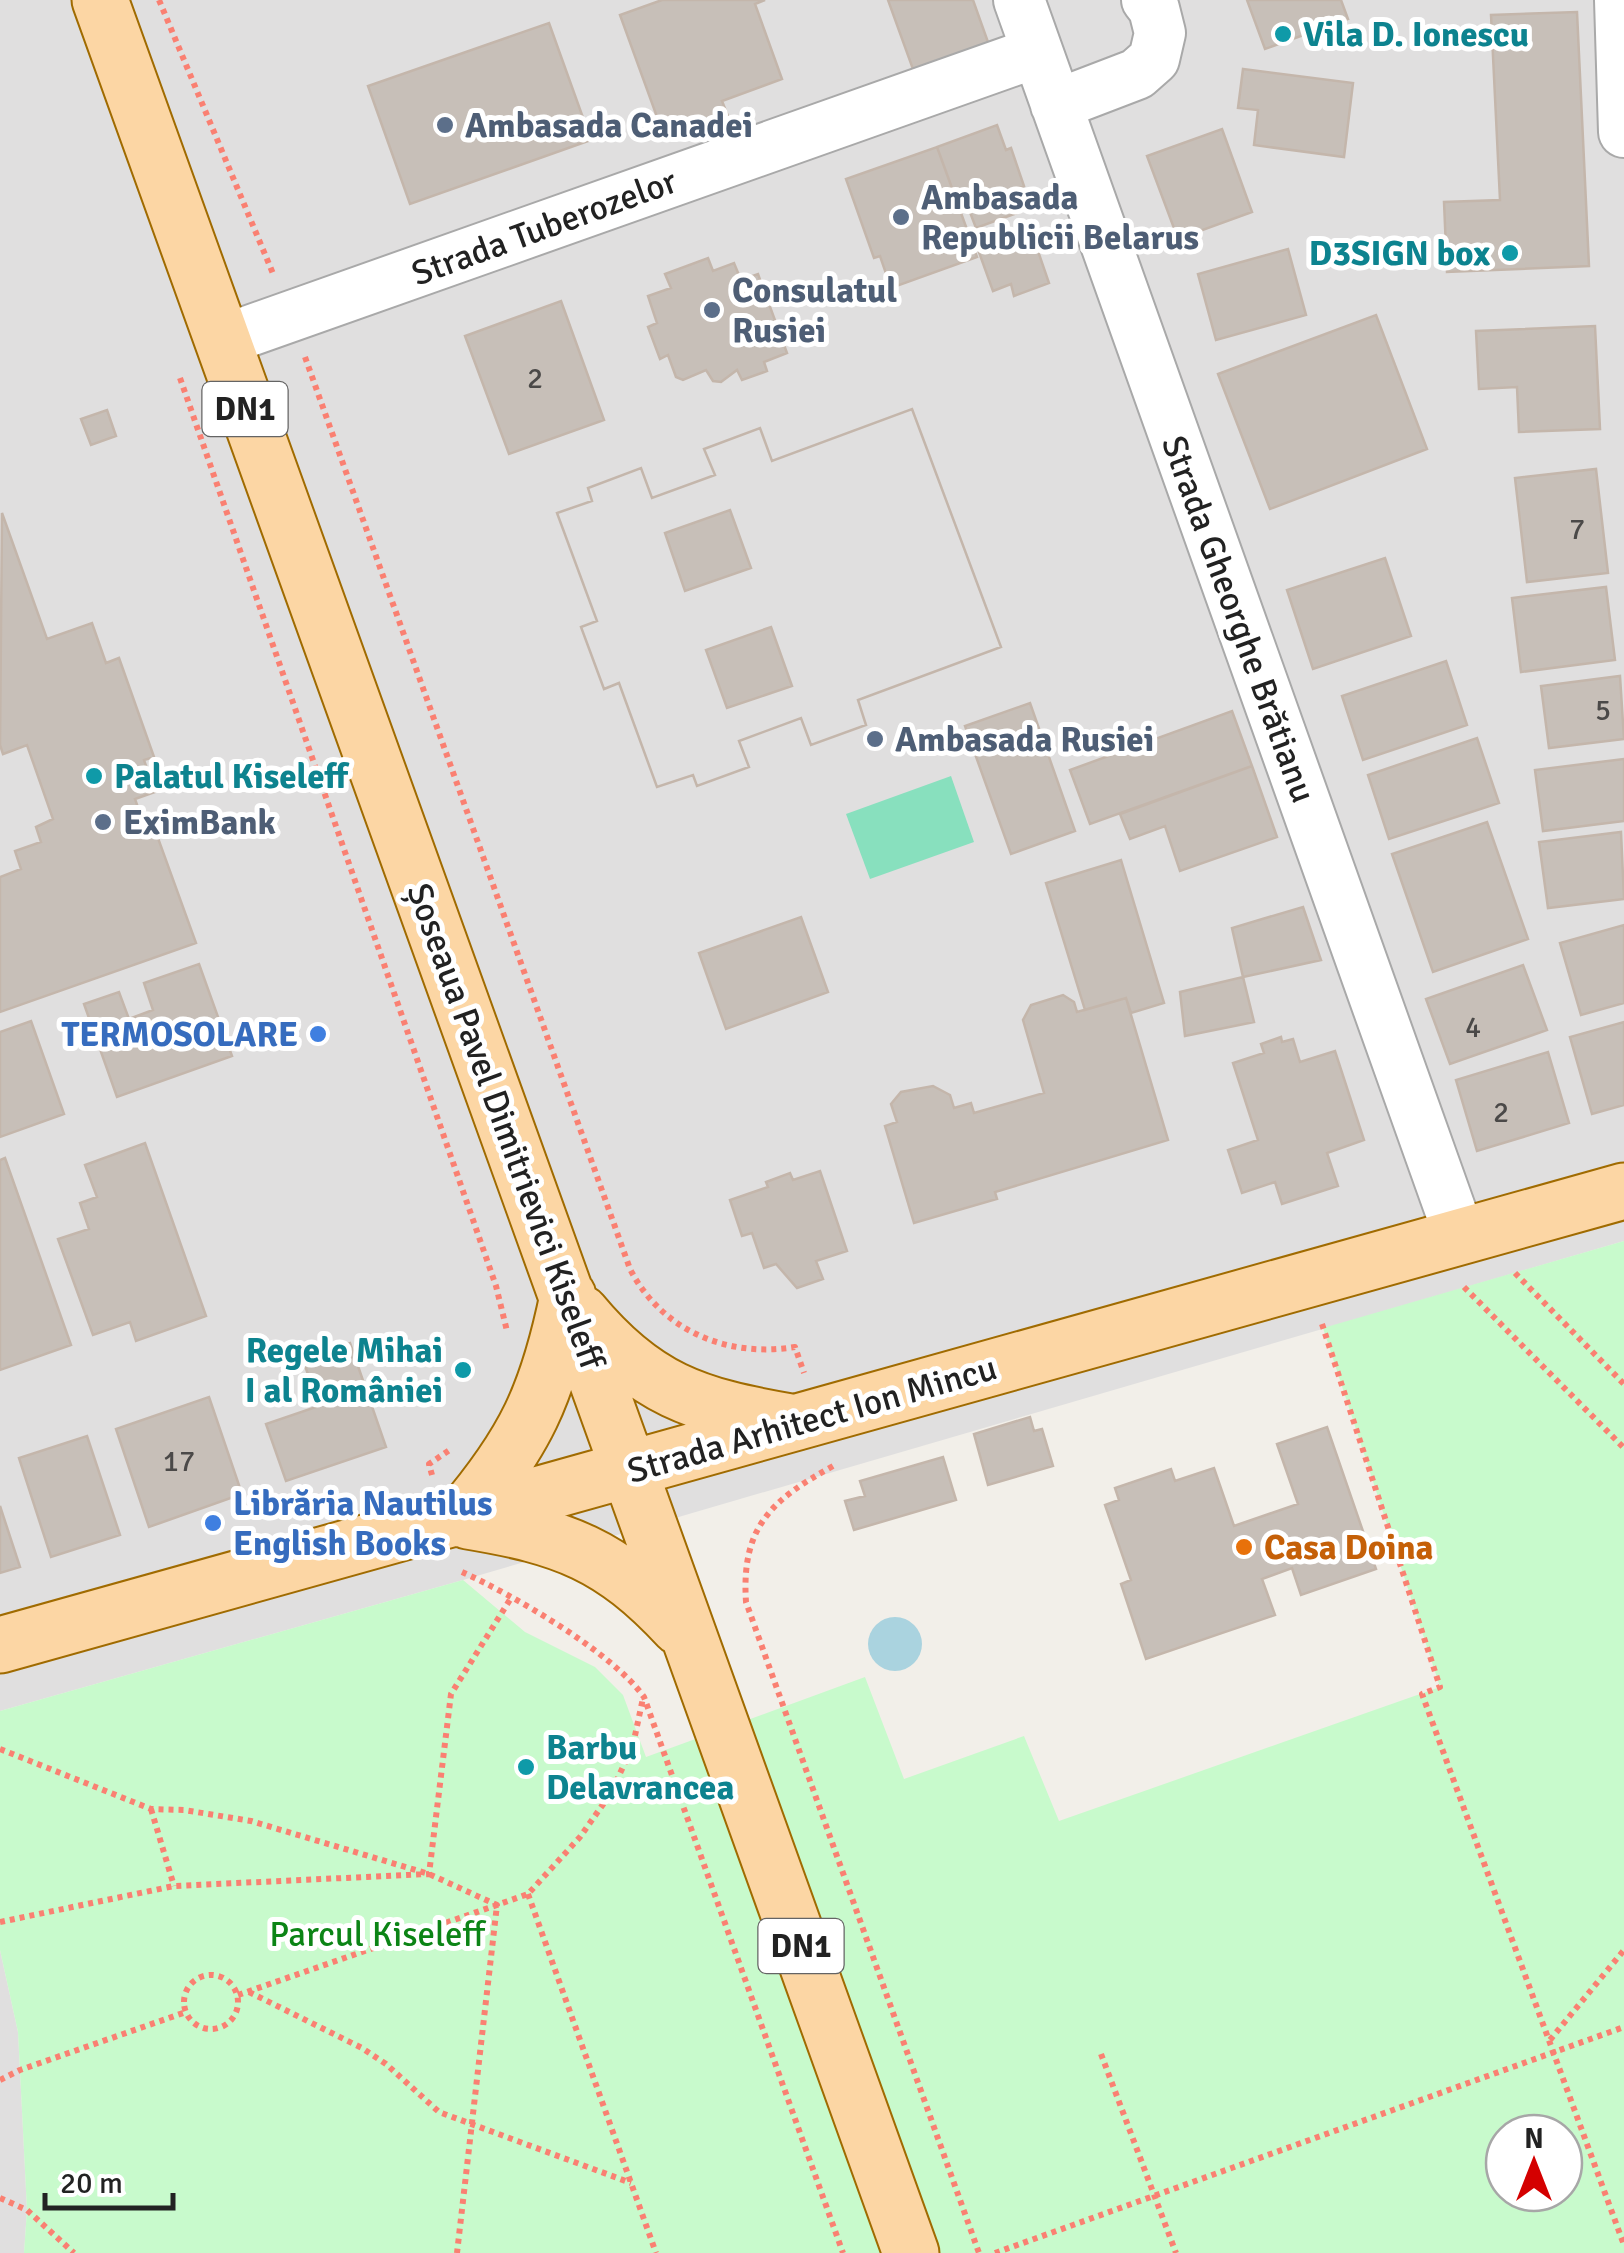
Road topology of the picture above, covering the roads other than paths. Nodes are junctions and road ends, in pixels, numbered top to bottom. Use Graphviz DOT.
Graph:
graph roads {
  1 [pos="100,0"];
  2 [pos="1146,0"];
  3 [pos="1620,0"];
  4 [pos="1034,16"];
  5 [pos="1056,105"];
  6 [pos="1624,132"];
  7 [pos="197,351"];
  8 [pos="1624,1191"];
  9 [pos="1461,1262"];
  10 [pos="568,1296"];
  11 [pos="808,1420"];
  12 [pos="630,1470"];
  13 [pos="460,1519"];
  14 [pos="691,1640"];
  15 [pos="0,1645"];
  16 [pos="910,2253"];
  1 -- 7 [label="main road, Șoseaua Pavel Dimitrievici Kiseleff / DN1"];
  2 -- 5 [label="street"];
  3 -- 6 [label="street"];
  4 -- 5 [label="street, Strada Gheorghe Brătianu"];
  4 -- 7 [label="street, Strada Tuberozelor"];
  5 -- 9 [label="street, Strada Gheorghe Brătianu"];
  7 -- 10 [label="main road, Șoseaua Pavel Dimitrievici Kiseleff / DN1"];
  8 -- 9 [label="main road, Strada Arhitect Ion Mincu"];
  9 -- 11 [label="main road, Strada Arhitect Ion Mincu"];
  10 -- 11 [label="main road"];
  10 -- 12 [label="main road, Șoseaua Pavel Dimitrievici Kiseleff / DN1"];
  10 -- 13 [label="main road"];
  11 -- 12 [label="main road, Strada Arhitect Ion Mincu"];
  12 -- 13 [label="main road, Strada Arhitect Ion Mincu"];
  12 -- 14 [label="main road, Șoseaua Pavel Dimitrievici Kiseleff / DN1"];
  13 -- 14 [label="main road"];
  13 -- 15 [label="main road, Strada Arhitect Ion Mincu"];
  14 -- 16 [label="main road, Șoseaua Pavel Dimitrievici Kiseleff / DN1"];
}
